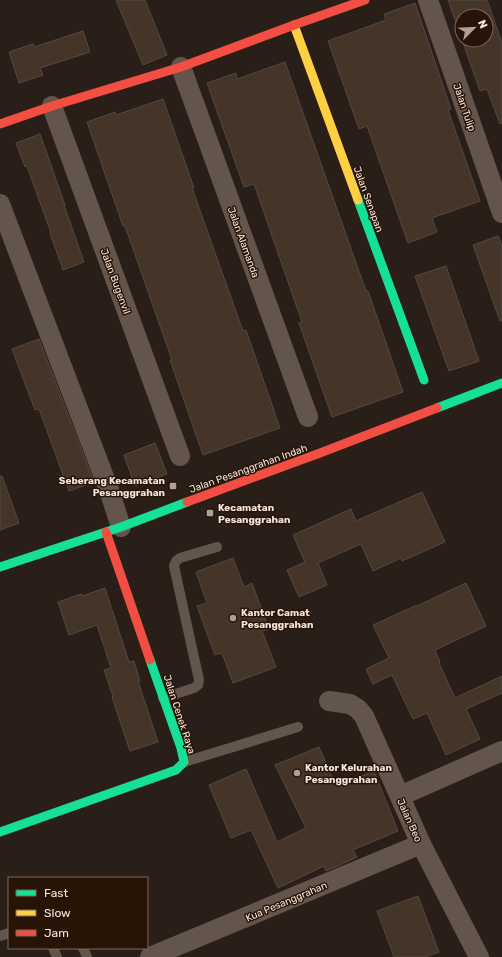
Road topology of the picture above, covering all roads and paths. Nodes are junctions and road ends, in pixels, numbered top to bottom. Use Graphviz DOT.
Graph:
graph roads {
  1 [pos="365,0"];
  2 [pos="428,0"];
  3 [pos="294,25"];
  4 [pos="181,67"];
  5 [pos="52,106"];
  6 [pos="0,124"];
  7 [pos="0,204"];
  8 [pos="502,213"];
  9 [pos="424,380"];
  10 [pos="502,384"];
  11 [pos="308,417"];
  12 [pos="180,456"];
  13 [pos="114,530"];
  14 [pos="217,547"];
  15 [pos="0,567"];
  16 [pos="163,698"];
  17 [pos="329,701"];
  18 [pos="298,727"];
  19 [pos="502,751"];
  20 [pos="184,762"];
  21 [pos="400,796"];
  22 [pos="0,832"];
  23 [pos="421,844"];
  24 [pos="150,957"];
  25 [pos="479,957"];
  1 -- 3 [label="street"];
  2 -- 8 [label="street, Jalan Tulip"];
  3 -- 4 [label="street"];
  3 -- 9 [label="street, Jalan Senapan"];
  4 -- 5 [label="street"];
  4 -- 11 [label="street, Jalan Alamanda"];
  5 -- 6 [label="street"];
  5 -- 12 [label="street, Jalan Bugenvil"];
  7 -- 13 [label="street"];
  10 -- 13 [label="street, Jalan Pesanggrahan Indah"];
  13 -- 15 [label="street, Jalan Pesanggrahan Indah"];
  13 -- 16 [label="street, Jalan Cenek Raya"];
  14 -- 16 [label="lane"];
  16 -- 20 [label="street, Jalan Cenek Raya"];
  17 -- 21 [label="street, Jalan Beo"];
  18 -- 20 [label="lane"];
  19 -- 21 [label="street"];
  20 -- 22 [label="street, Jalan Cenek Raya"];
  21 -- 23 [label="street, Jalan Beo"];
  23 -- 24 [label="street, Kua Pesanggrahan"];
  23 -- 25 [label="street, Jalan Beo"];
}
